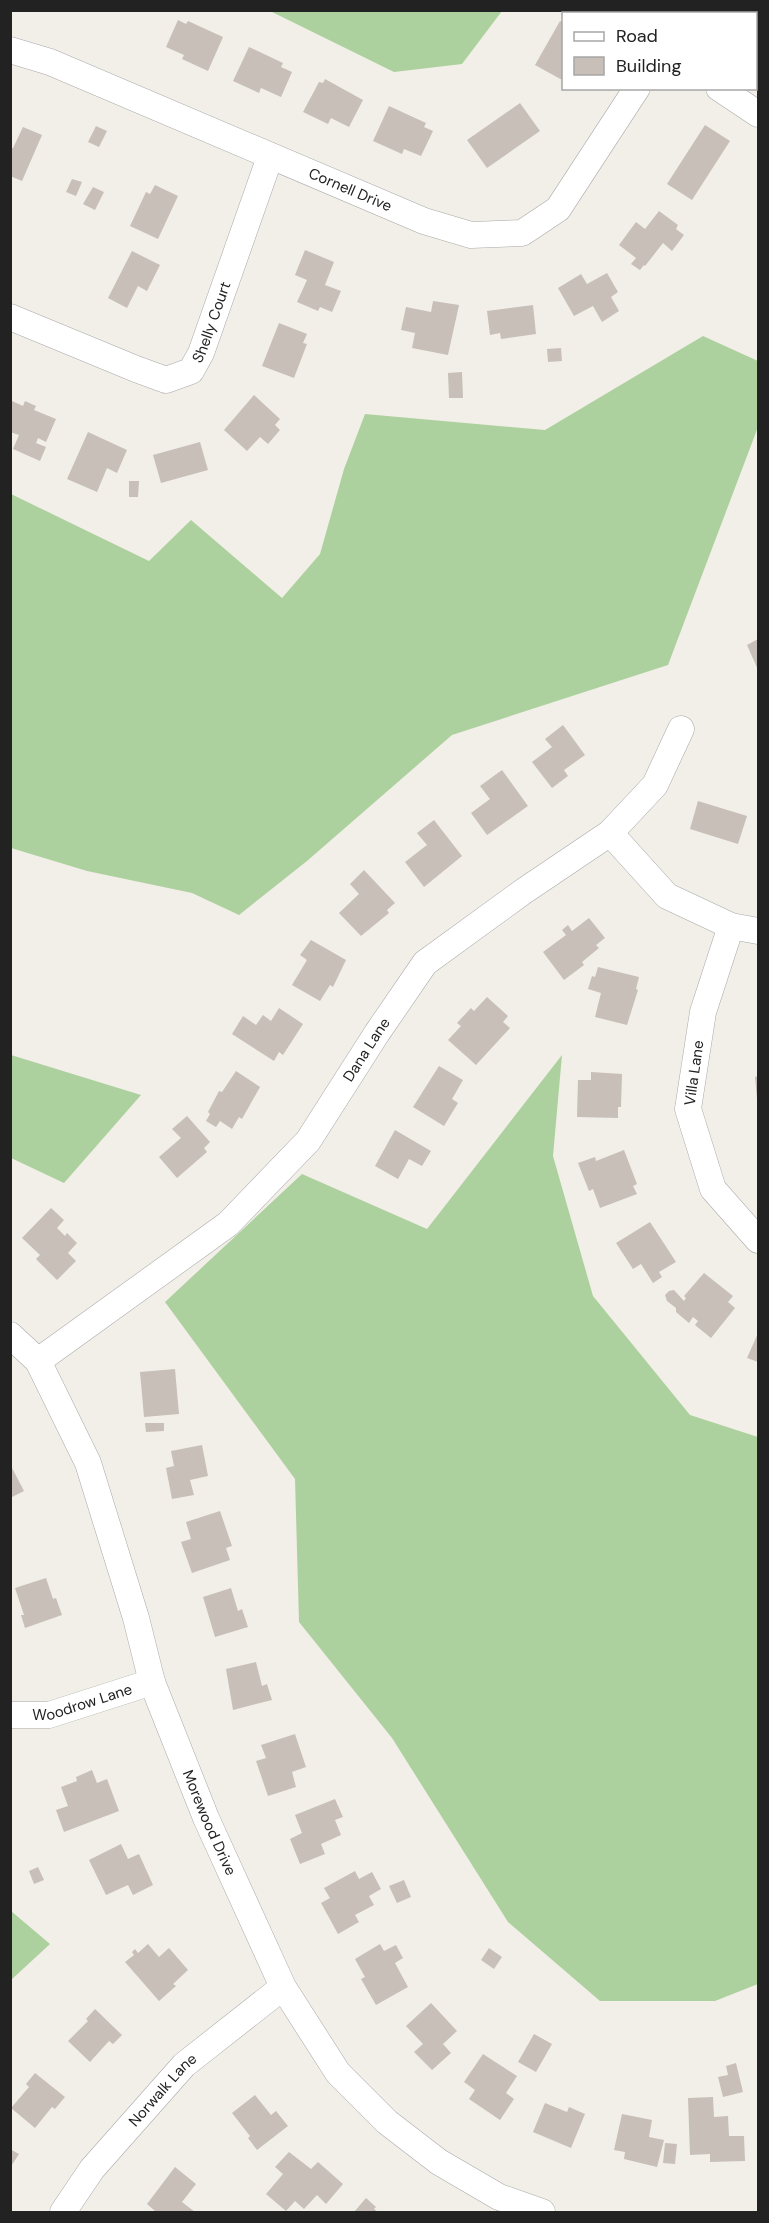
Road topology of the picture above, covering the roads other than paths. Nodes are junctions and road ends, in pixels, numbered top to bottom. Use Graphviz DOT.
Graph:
graph roads {
  1 [pos="10,50"];
  2 [pos="636,90"];
  3 [pos="722,90"];
  4 [pos="759,114"];
  5 [pos="270,156"];
  6 [pos="10,317"];
  7 [pos="681,729"];
  8 [pos="610,833"];
  9 [pos="731,926"];
  10 [pos="759,931"];
  11 [pos="759,1240"];
  12 [pos="10,1335"];
  13 [pos="38,1361"];
  14 [pos="152,1682"];
  15 [pos="10,1715"];
  16 [pos="283,1987"];
  17 [pos="495,2205"];
  18 [pos="63,2212"];
  19 [pos="542,2212"];
  1 -- 5 [label="street, Cornell Drive"];
  2 -- 5 [label="street, Cornell Drive"];
  3 -- 4 [label="street"];
  5 -- 6 [label="street, Shelly Court"];
  7 -- 8 [label="street, Dana Lane"];
  8 -- 9 [label="street"];
  8 -- 13 [label="street, Dana Lane"];
  9 -- 10 [label="street"];
  9 -- 11 [label="street, Villa Lane"];
  12 -- 13 [label="street, Morewood Drive"];
  13 -- 14 [label="street, Morewood Drive"];
  14 -- 15 [label="street, Woodrow Lane"];
  14 -- 16 [label="street, Morewood Drive"];
  16 -- 17 [label="street, Morewood Drive"];
  16 -- 18 [label="street, Norwalk Lane"];
  17 -- 19 [label="street, Morewood Drive"];
}
